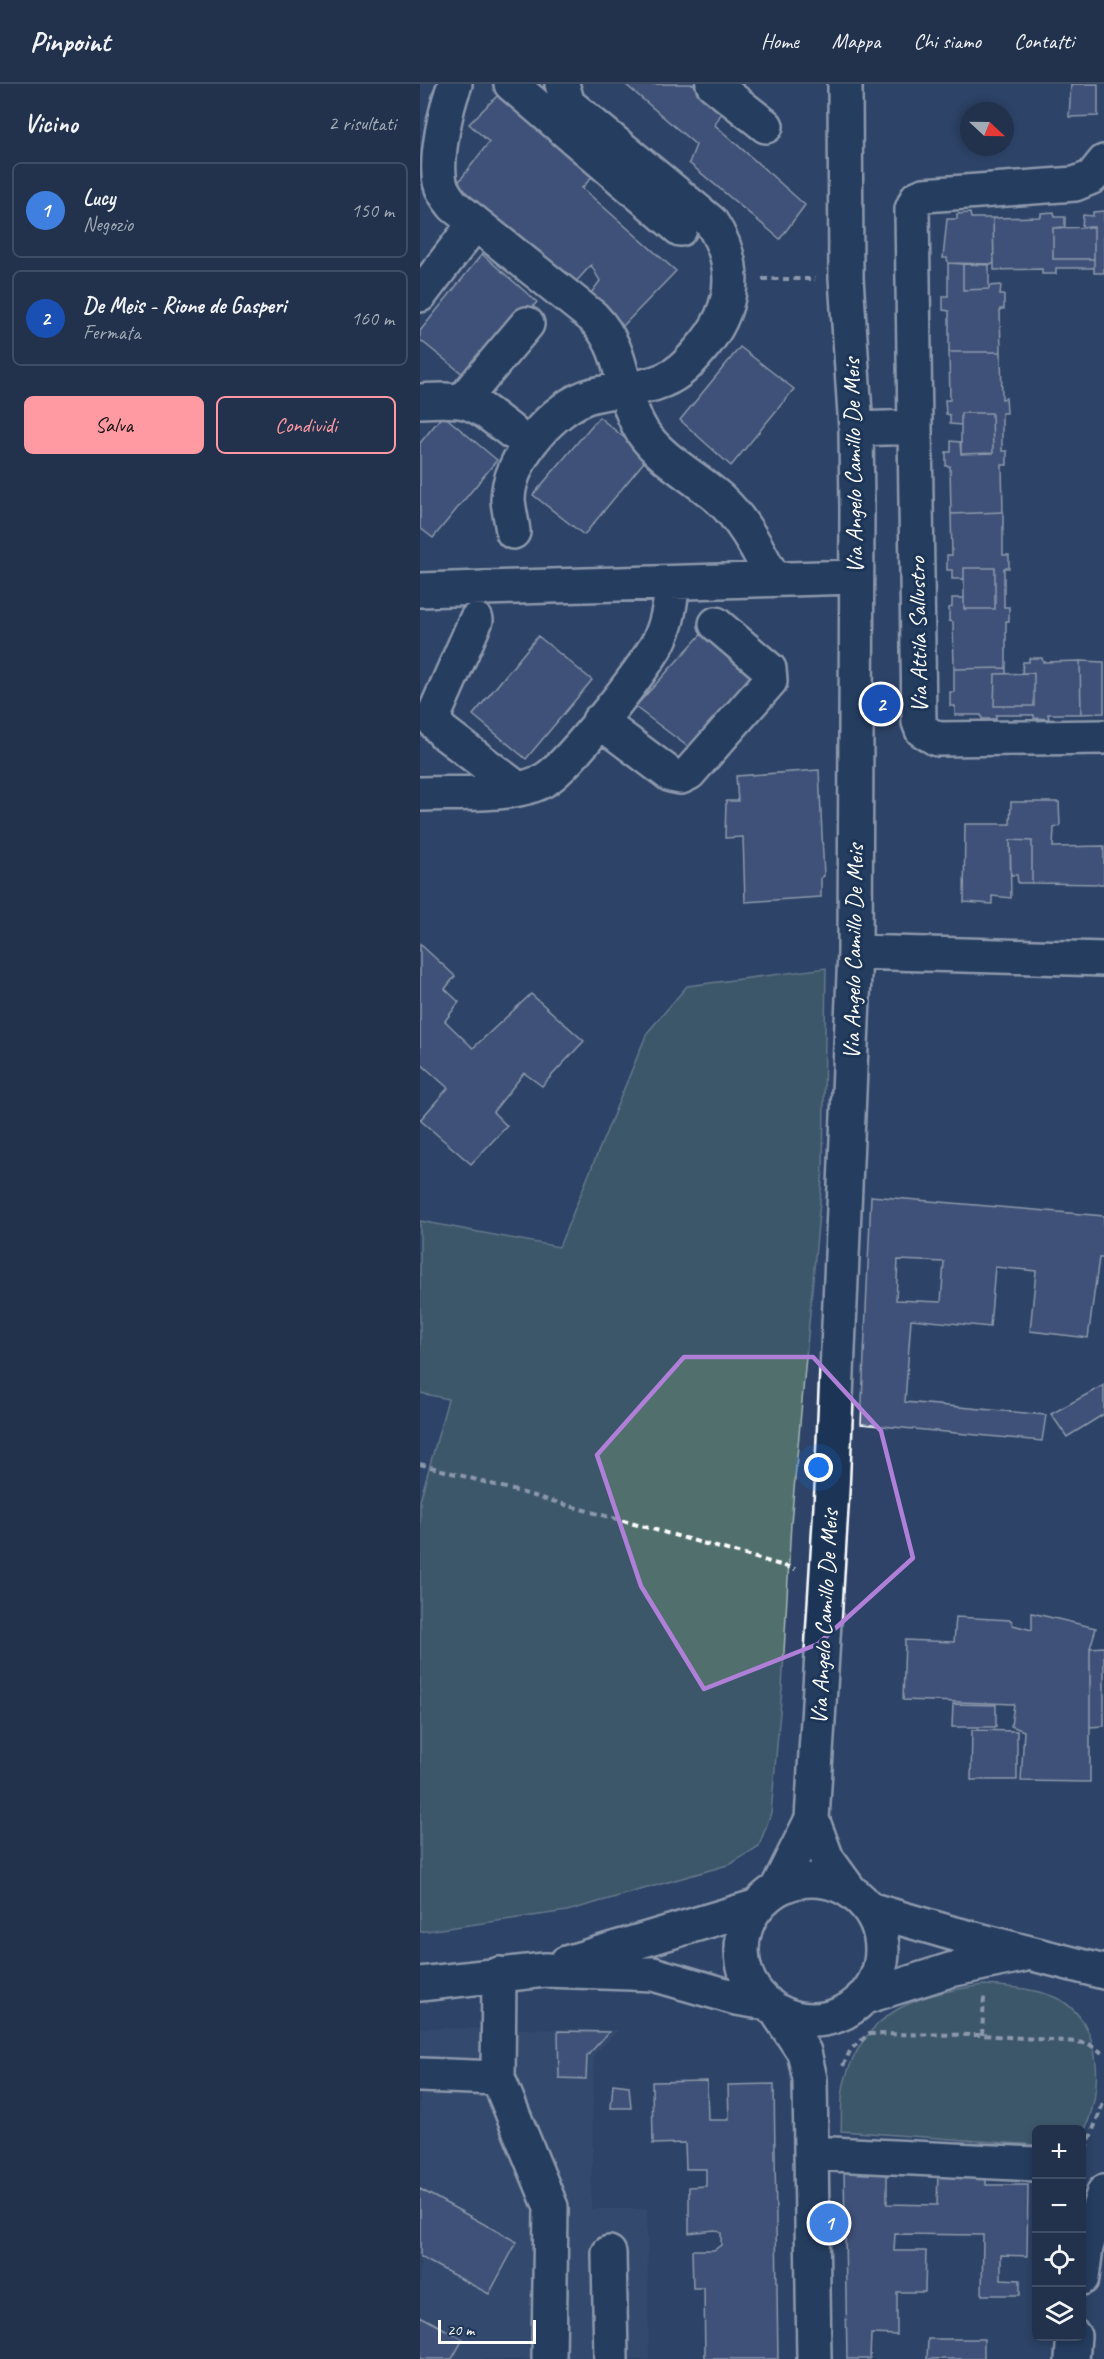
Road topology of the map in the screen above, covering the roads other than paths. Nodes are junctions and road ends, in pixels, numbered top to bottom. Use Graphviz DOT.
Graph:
graph roads {
  1 [pos="455,84"];
  2 [pos="511,84"];
  3 [pos="562,84"];
  4 [pos="713,84"];
  5 [pos="844,84"];
  6 [pos="766,126"];
  7 [pos="1104,162"];
  8 [pos="475,223"];
  9 [pos="680,229"];
  10 [pos="420,294"];
  11 [pos="527,324"];
  12 [pos="626,390"];
  13 [pos="464,400"];
  14 [pos="420,401"];
  15 [pos="915,427"];
  16 [pos="856,429"];
  17 [pos="512,432"];
  18 [pos="513,532"];
  19 [pos="856,577"];
  20 [pos="773,578"];
  21 [pos="673,583"];
  22 [pos="420,590"];
  23 [pos="476,620"];
  24 [pos="716,624"];
  25 [pos="599,721"];
  26 [pos="1104,737"];
  27 [pos="518,789"];
  28 [pos="420,794"];
  29 [pos="855,952"];
  30 [pos="1104,959"];
  31 [pos="812,1819"];
  32 [pos="768,1897"];
  33 [pos="860,1900"];
  34 [pos="1030,1953"];
  35 [pos="545,1970"];
  36 [pos="1104,1972"];
  37 [pos="499,1974"];
  38 [pos="420,1984"];
  39 [pos="853,2005"];
  40 [pos="772,2007"];
  41 [pos="420,2075"];
  42 [pos="825,2076"];
  43 [pos="498,2078"];
  44 [pos="811,2152"];
  45 [pos="1032,2164"];
  46 [pos="1104,2192"];
  47 [pos="609,2253"];
  48 [pos="1086,2256"];
  49 [pos="1074,2341"];
  50 [pos="549,2359"];
  51 [pos="611,2359"];
  52 [pos="814,2359"];
  53 [pos="1072,2359"];
  1 -- 8 [label="street"];
  2 -- 9 [label="street"];
  3 -- 12 [label="street"];
  4 -- 6 [label="street"];
  5 -- 16 [label="street, Via Angelo Camillo De Meis"];
  7 -- 15 [label="street, Via Attila Sallustro"];
  8 -- 10 [label="street"];
  8 -- 12 [label="street"];
  11 -- 13 [label="street"];
  12 -- 18 [label="street"];
  12 -- 20 [label="street"];
  13 -- 14 [label="street"];
  13 -- 17 [label="street"];
  15 -- 16 [label="street"];
  15 -- 26 [label="street, Via Attila Sallustro"];
  16 -- 19 [label="street, Via Angelo Camillo De Meis"];
  19 -- 20 [label="street"];
  19 -- 29 [label="street, Via Angelo Camillo De Meis"];
  20 -- 21 [label="street"];
  21 -- 22 [label="street"];
  21 -- 25 [label="street"];
  23 -- 27 [label="street"];
  24 -- 25 [label="street"];
  25 -- 27 [label="street"];
  27 -- 28 [label="street"];
  29 -- 30 [label="street"];
  29 -- 31 [label="street, Via Angelo Camillo De Meis"];
  31 -- 32 [label="street, Via Angelo Camillo De Meis"];
  31 -- 33 [label="street, Via Angelo Camillo De Meis"];
  32 -- 33 [label="street"];
  32 -- 35 [label="street"];
  32 -- 40 [label="street, Via Angelo Camillo De Meis"];
  33 -- 34 [label="street"];
  33 -- 39 [label="street, Via Angelo Camillo De Meis"];
  34 -- 36 [label="street"];
  34 -- 39 [label="street"];
  35 -- 37 [label="street"];
  35 -- 40 [label="street"];
  37 -- 38 [label="street"];
  37 -- 43 [label="street"];
  39 -- 40 [label="street"];
  39 -- 42 [label="street, Via Angelo Camillo De Meis"];
  40 -- 42 [label="street, Via Angelo Camillo De Meis"];
  41 -- 43 [label="street"];
  42 -- 44 [label="street, Via Angelo Camillo De Meis"];
  43 -- 50 [label="street"];
  44 -- 45 [label="street"];
  44 -- 52 [label="street, Via Angelo Camillo De Meis"];
  46 -- 48 [label="street"];
  47 -- 51 [label="street"];
  49 -- 53 [label="street"];
}
